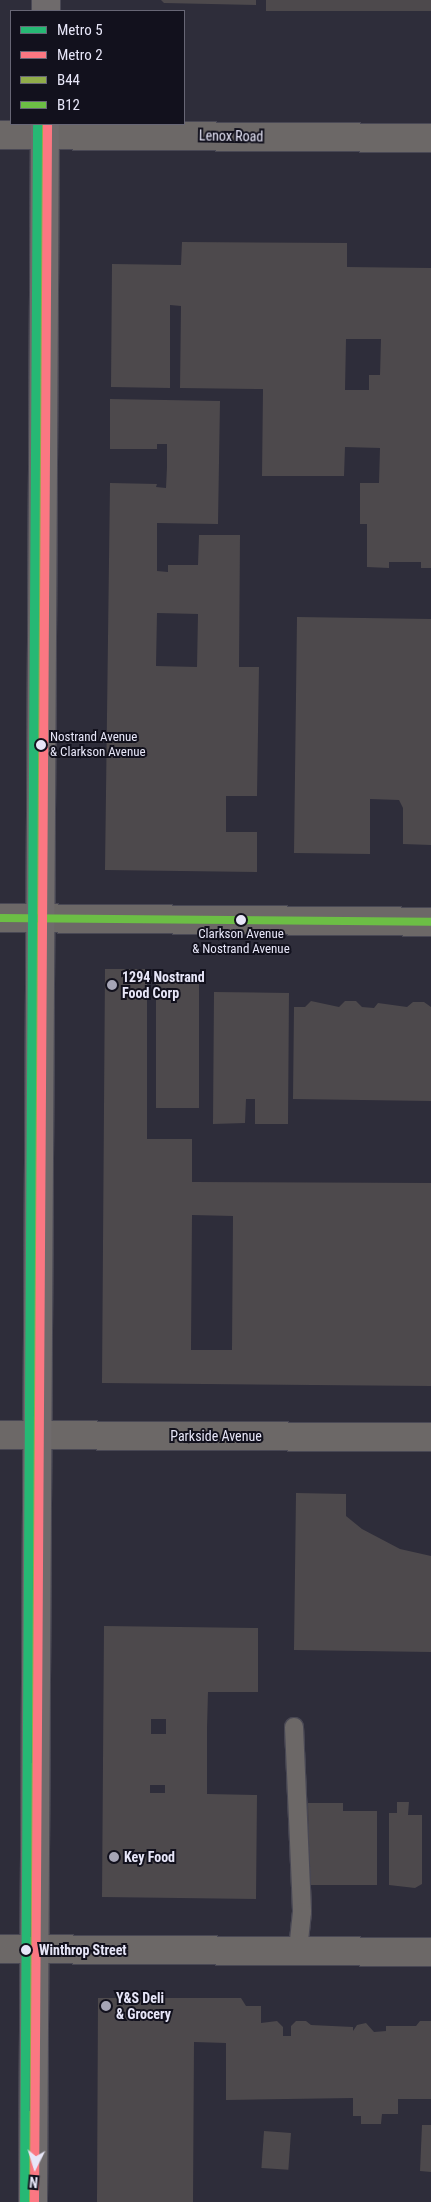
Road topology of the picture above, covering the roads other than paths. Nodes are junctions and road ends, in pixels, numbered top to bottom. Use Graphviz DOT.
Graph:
graph roads {
  1 [pos="44,129"];
  2 [pos="0,135"];
  3 [pos="431,138"];
  4 [pos="0,918"];
  5 [pos="40,919"];
  6 [pos="431,922"];
  7 [pos="0,1435"];
  8 [pos="39,1435"];
  9 [pos="431,1437"];
  10 [pos="294,1727"];
  11 [pos="0,1949"];
  12 [pos="34,1950"];
  13 [pos="298,1951"];
  14 [pos="431,1952"];
  15 [pos="33,2202"];
  1 -- 2 [label="street, Lenox Road"];
  1 -- 3 [label="street, Lenox Road"];
  1 -- 5 [label="main road"];
  4 -- 5 [label="street"];
  5 -- 6 [label="street"];
  5 -- 8 [label="main road"];
  7 -- 8 [label="street, Parkside Avenue"];
  8 -- 9 [label="street, Parkside Avenue"];
  8 -- 12 [label="main road"];
  10 -- 13 [label="lane"];
  11 -- 12 [label="street"];
  12 -- 13 [label="street"];
  12 -- 15 [label="main road"];
  13 -- 14 [label="street"];
}
